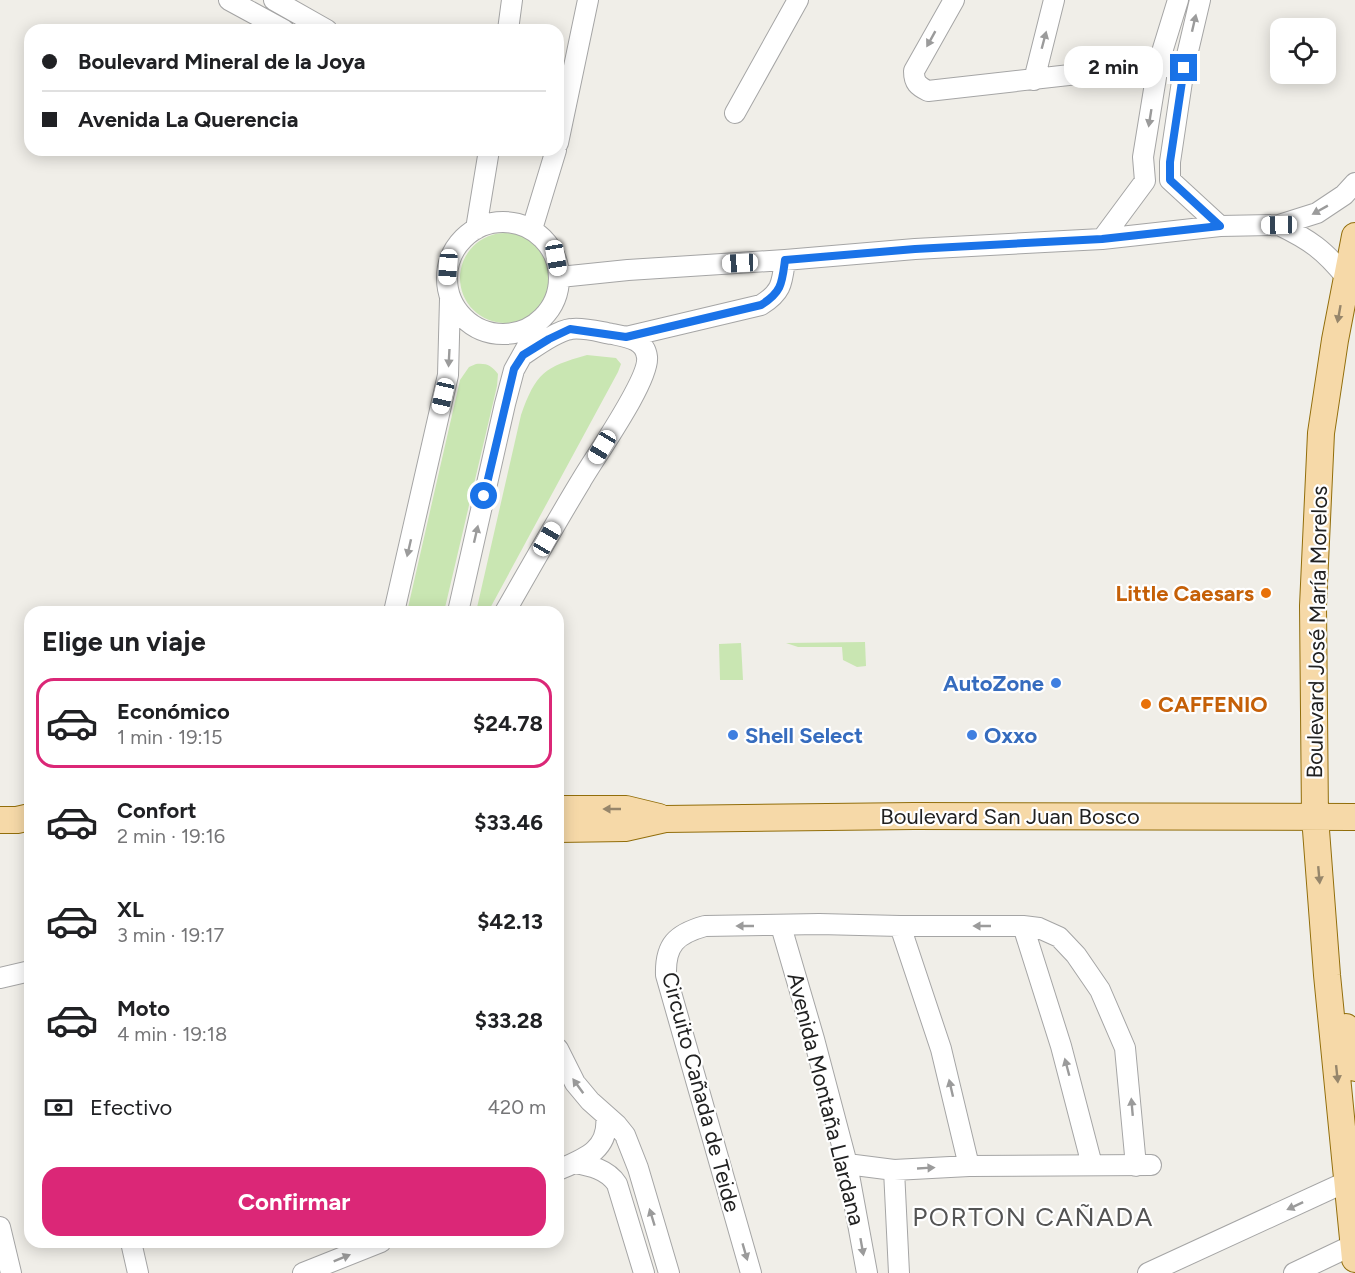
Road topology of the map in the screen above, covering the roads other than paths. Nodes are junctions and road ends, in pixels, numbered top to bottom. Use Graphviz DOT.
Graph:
graph roads {
  1 [pos="229,0"];
  2 [pos="274,0"];
  3 [pos="512,0"];
  4 [pos="588,0"];
  5 [pos="798,0"];
  6 [pos="954,0"];
  7 [pos="1054,0"];
  8 [pos="1178,0"];
  9 [pos="1200,0"];
  10 [pos="273,24"];
  11 [pos="312,24"];
  12 [pos="509,24"];
  13 [pos="1158,65"];
  14 [pos="1184,68"];
  15 [pos="1034,80"];
  16 [pos="735,113"];
  17 [pos="564,114"];
  18 [pos="488,156"];
  19 [pos="554,156"];
  20 [pos="1170,180"];
  21 [pos="1145,181"];
  22 [pos="1355,183"];
  23 [pos="1279,225"];
  24 [pos="1220,226"];
  25 [pos="476,229"];
  26 [pos="532,229"];
  27 [pos="1355,236"];
  28 [pos="1102,239"];
  29 [pos="785,260"];
  30 [pos="560,277"];
  31 [pos="1346,277"];
  32 [pos="450,299"];
  33 [pos="543,318"];
  34 [pos="626,337"];
  35 [pos="523,355"];
  36 [pos="395,606"];
  37 [pos="459,606"];
  38 [pos="508,606"];
  39 [pos="564,809"];
  40 [pos="1315,817"];
  41 [pos="1355,817"];
  42 [pos="665,819"];
  43 [pos="564,828"];
  44 [pos="781,926"];
  45 [pos="900,926"];
  46 [pos="1023,926"];
  47 [pos="24,972"];
  48 [pos="0,978"];
  49 [pos="1329,995"];
  50 [pos="564,1061"];
  51 [pos="1355,1068"];
  52 [pos="606,1116"];
  53 [pos="847,1164"];
  54 [pos="1092,1165"];
  55 [pos="566,1166"];
  56 [pos="969,1166"];
  57 [pos="894,1170"];
  58 [pos="1348,1181"];
  59 [pos="0,1227"];
  60 [pos="132,1248"];
  61 [pos="366,1248"];
  62 [pos="1354,1252"];
  63 [pos="12,1273"];
  64 [pos="138,1273"];
  65 [pos="303,1273"];
  66 [pos="644,1273"];
  67 [pos="669,1273"];
  68 [pos="752,1273"];
  69 [pos="867,1273"];
  70 [pos="899,1273"];
  71 [pos="1148,1273"];
  72 [pos="1294,1273"];
  1 -- 10 [label="street"];
  2 -- 11 [label="street"];
  3 -- 12 [label="street"];
  4 -- 17 [label="street"];
  5 -- 16 [label="street"];
  6 -- 15 [label="street, one-way"];
  15 -- 7 [label="street, one-way"];
  8 -- 13 [label="street"];
  14 -- 9 [label="street, one-way"];
  13 -- 14 [label="street"];
  13 -- 15 [label="street"];
  13 -- 21 [label="street, one-way"];
  14 -- 20 [label="street"];
  18 -- 25 [label="street"];
  19 -- 26 [label="street"];
  20 -- 21 [label="street"];
  20 -- 24 [label="street"];
  21 -- 28 [label="street"];
  22 -- 23 [label="street, one-way"];
  23 -- 24 [label="street"];
  23 -- 31 [label="street"];
  24 -- 28 [label="street"];
  25 -- 26 [label="street"];
  25 -- 32 [label="street"];
  26 -- 30 [label="street"];
  27 -- 31 [label="main road, Boulevard José María Morelos"];
  28 -- 29 [label="street"];
  29 -- 30 [label="street"];
  29 -- 34 [label="street"];
  30 -- 33 [label="street"];
  31 -- 40 [label="main road, Boulevard José María Morelos, one-way"];
  32 -- 33 [label="street"];
  32 -- 36 [label="street, one-way"];
  33 -- 35 [label="street"];
  34 -- 35 [label="street"];
  34 -- 38 [label="street"];
  37 -- 35 [label="street, one-way"];
  42 -- 39 [label="main road, Boulevard San Juan Bosco, one-way"];
  40 -- 41 [label="main road, Boulevard San Juan Bosco"];
  40 -- 42 [label="main road, Boulevard San Juan Bosco"];
  40 -- 49 [label="main road, Boulevard José María Morelos, one-way"];
  42 -- 43 [label="main road, Boulevard San Juan Bosco"];
  44 -- 45 [label="street, Circuito Cañada de Teide"];
  44 -- 53 [label="street, Avenida Montaña Llardana"];
  44 -- 68 [label="street, Circuito Cañada de Teide, one-way"];
  46 -- 45 [label="street, Circuito Cañada de Teide, one-way"];
  56 -- 45 [label="street, one-way"];
  54 -- 46 [label="street, one-way"];
  54 -- 46 [label="street, Circuito Cañada de Teide, one-way"];
  47 -- 48 [label="street"];
  49 -- 51 [label="main road, Boulevard José María Morelos"];
  49 -- 58 [label="main road, Boulevard José María Morelos, one-way"];
  52 -- 50 [label="street, one-way"];
  52 -- 55 [label="street"];
  67 -- 52 [label="street, one-way"];
  53 -- 57 [label="street, Circuito Cañada de Teide"];
  53 -- 69 [label="street, Avenida Montaña Llardana, one-way"];
  54 -- 56 [label="street, Circuito Cañada de Teide"];
  55 -- 66 [label="street"];
  57 -- 56 [label="street, Circuito Cañada de Teide, one-way"];
  57 -- 70 [label="street"];
  58 -- 62 [label="main road, Boulevard José María Morelos"];
  58 -- 71 [label="street, one-way"];
  59 -- 63 [label="street"];
  60 -- 64 [label="street"];
  65 -- 61 [label="street, one-way"];
  62 -- 72 [label="street"];
}
